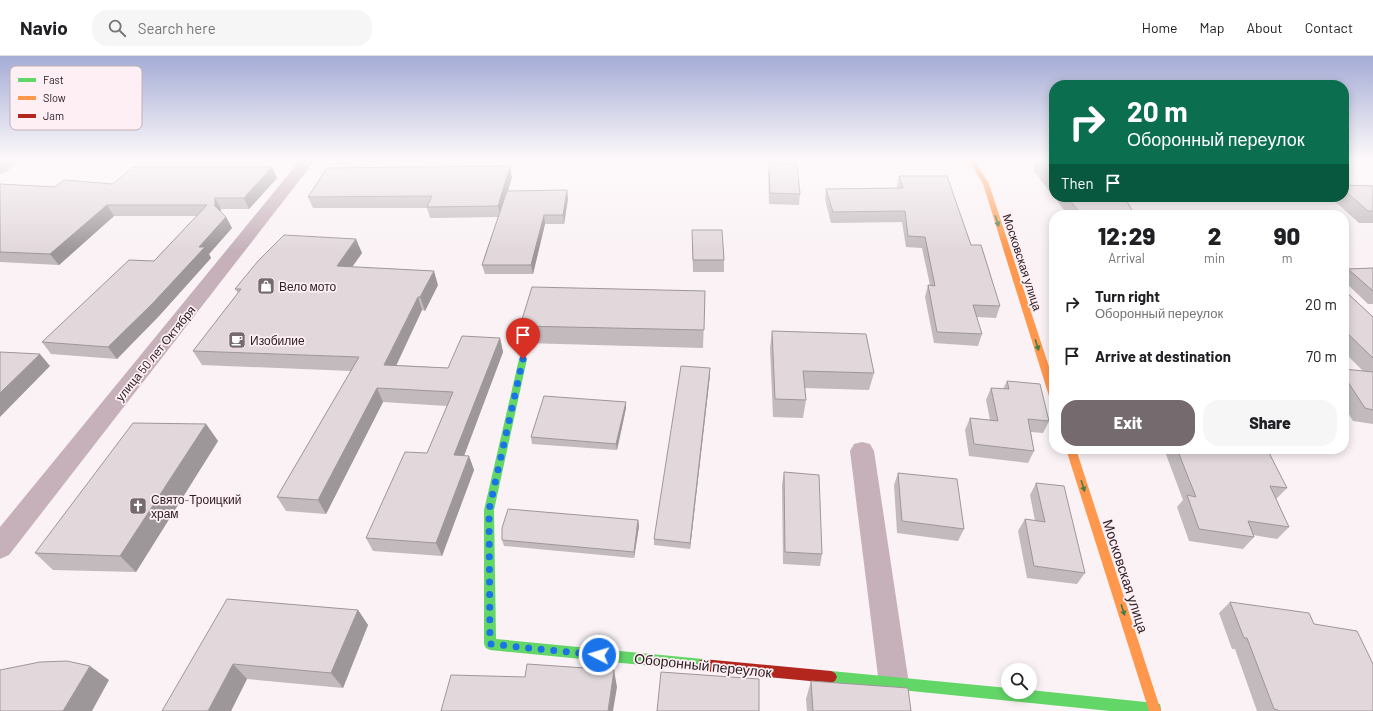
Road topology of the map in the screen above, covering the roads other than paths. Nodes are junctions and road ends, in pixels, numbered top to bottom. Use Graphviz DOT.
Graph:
graph roads {
  1 [pos="285,190"];
  2 [pos="988,190"];
  3 [pos="523,359"];
  4 [pos="1049,380"];
  5 [pos="862,451"];
  6 [pos="1073,454"];
  7 [pos="0,547"];
  8 [pos="894,684"];
  9 [pos="1155,710"];
  1 -- 7 [label="street, улица 50 лет Октября"];
  2 -- 4 [label="street, Московская улица, one-way"];
  3 -- 8 [label="street, Оборонный переулок"];
  5 -- 8 [label="street"];
  6 -- 9 [label="street, Московская улица, one-way"];
  8 -- 9 [label="street, Оборонный переулок"];
}
